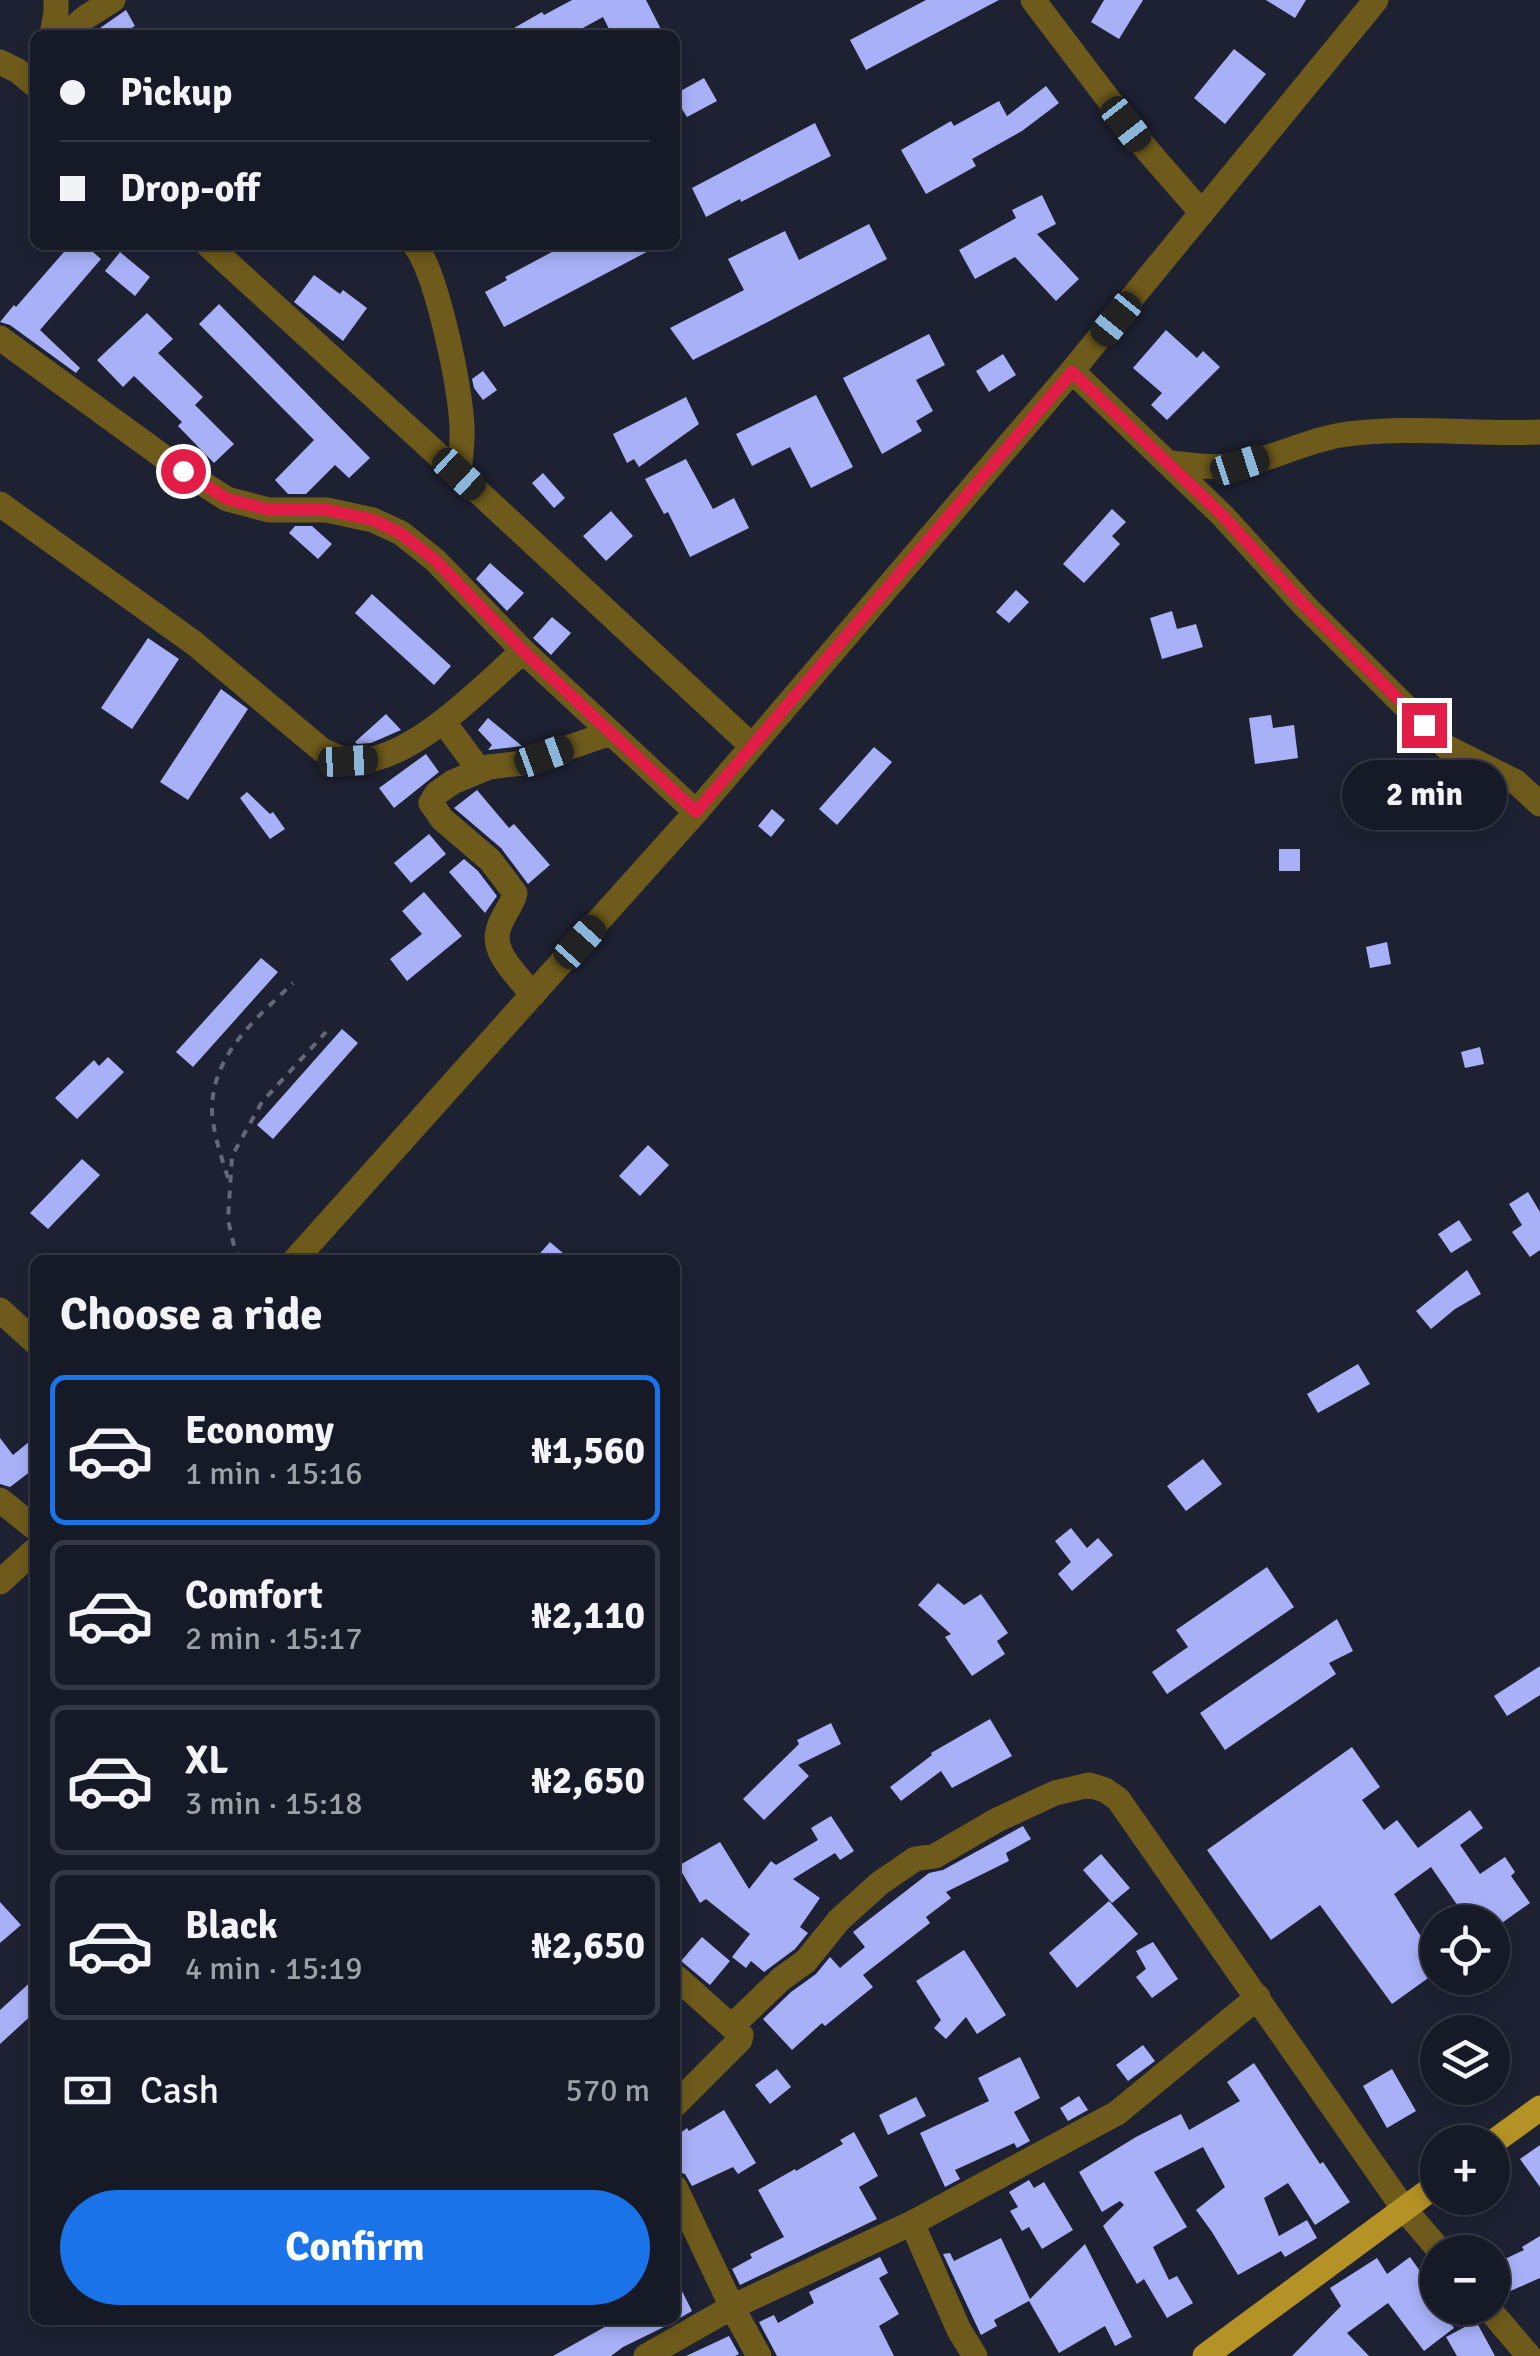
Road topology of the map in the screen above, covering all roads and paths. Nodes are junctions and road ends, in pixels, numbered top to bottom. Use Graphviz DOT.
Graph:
graph roads {
  1 [pos="56,0"];
  2 [pos="113,0"];
  3 [pos="1032,0"];
  4 [pos="1376,0"];
  5 [pos="53,30"];
  6 [pos="71,30"];
  7 [pos="1202,213"];
  8 [pos="213,250"];
  9 [pos="419,250"];
  10 [pos="0,338"];
  11 [pos="1072,372"];
  12 [pos="1540,432"];
  13 [pos="1170,463"];
  14 [pos="459,474"];
  15 [pos="0,504"];
  16 [pos="523,651"];
  17 [pos="443,721"];
  18 [pos="611,734"];
  19 [pos="752,746"];
  20 [pos="480,771"];
  21 [pos="1540,804"];
  22 [pos="696,812"];
  23 [pos="293,982"];
  24 [pos="533,994"];
  25 [pos="326,1032"];
  26 [pos="230,1182"];
  27 [pos="238,1255"];
  28 [pos="299,1255"];
  29 [pos="0,1310"];
  30 [pos="30,1337"];
  31 [pos="0,1500"];
  32 [pos="30,1524"];
  33 [pos="30,1555"];
  34 [pos="0,1582"];
  35 [pos="680,1980"];
  36 [pos="1258,1997"];
  37 [pos="732,2026"];
  38 [pos="680,2100"];
  39 [pos="1540,2108"];
  40 [pos="1510,2130"];
  41 [pos="1420,2197"];
  42 [pos="680,2198"];
  43 [pos="1404,2209"];
  44 [pos="912,2223"];
  45 [pos="1426,2235"];
  46 [pos="732,2307"];
  47 [pos="1503,2325"];
  48 [pos="646,2356"];
  49 [pos="759,2356"];
  50 [pos="975,2356"];
  51 [pos="1205,2356"];
  52 [pos="1530,2356"];
  1 -- 5 [label="street"];
  2 -- 6 [label="street"];
  3 -- 7 [label="street"];
  4 -- 7 [label="street"];
  7 -- 11 [label="street"];
  8 -- 14 [label="street"];
  9 -- 14 [label="street"];
  10 -- 16 [label="street"];
  11 -- 13 [label="street"];
  11 -- 19 [label="street"];
  12 -- 13 [label="street"];
  13 -- 21 [label="street"];
  14 -- 19 [label="street"];
  15 -- 17 [label="street"];
  16 -- 17 [label="street"];
  16 -- 18 [label="street"];
  17 -- 20 [label="street"];
  18 -- 20 [label="street"];
  18 -- 22 [label="street"];
  19 -- 22 [label="street"];
  20 -- 24 [label="street"];
  22 -- 24 [label="street"];
  23 -- 26 [label="path"];
  24 -- 28 [label="street"];
  25 -- 26 [label="path"];
  26 -- 27 [label="path"];
  29 -- 30 [label="street"];
  31 -- 32 [label="street"];
  33 -- 34 [label="street"];
  35 -- 37 [label="street"];
  36 -- 37 [label="street"];
  36 -- 43 [label="street"];
  36 -- 44 [label="street"];
  37 -- 38 [label="street"];
  39 -- 40 [label="main road"];
  41 -- 43 [label="main road"];
  42 -- 46 [label="street"];
  43 -- 45 [label="street"];
  43 -- 51 [label="main road"];
  44 -- 46 [label="street"];
  44 -- 50 [label="street"];
  46 -- 48 [label="street"];
  46 -- 49 [label="street"];
  47 -- 52 [label="street"];
}
